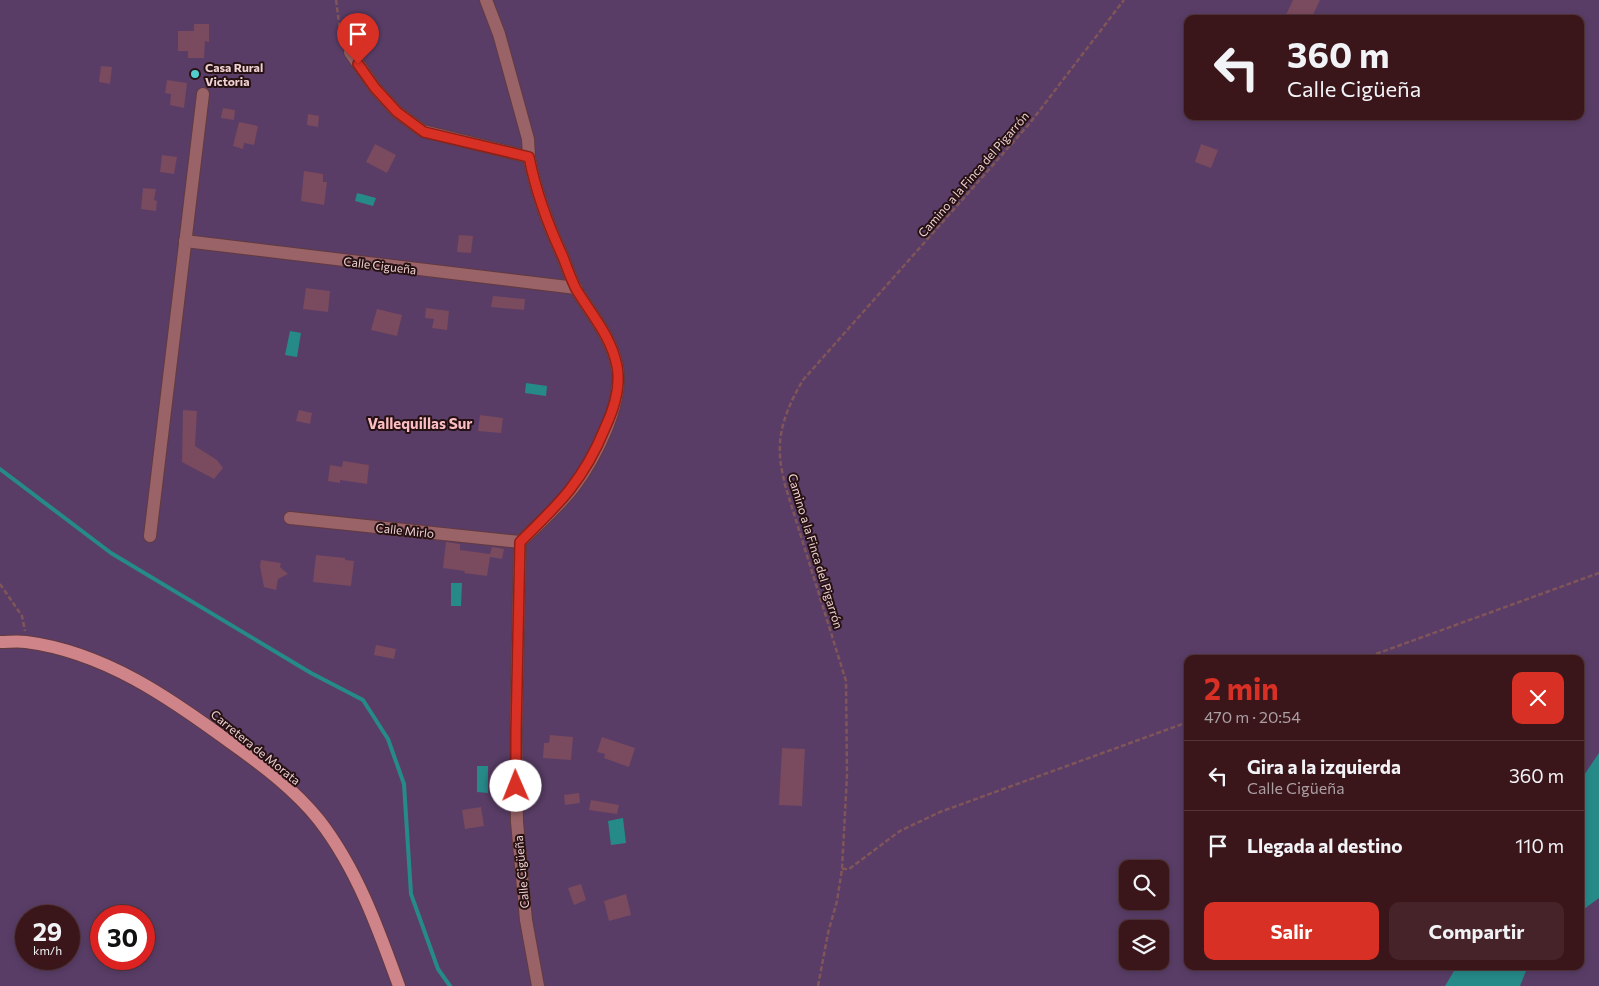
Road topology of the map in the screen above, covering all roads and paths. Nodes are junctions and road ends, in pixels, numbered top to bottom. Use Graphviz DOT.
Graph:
graph roads {
  1 [pos="336,0"];
  2 [pos="486,0"];
  3 [pos="1124,0"];
  4 [pos="350,52"];
  5 [pos="203,94"];
  6 [pos="529,157"];
  7 [pos="185,242"];
  8 [pos="576,288"];
  9 [pos="290,518"];
  10 [pos="150,536"];
  11 [pos="520,542"];
  12 [pos="1599,573"];
  13 [pos="0,584"];
  14 [pos="0,642"];
  15 [pos="26,642"];
  16 [pos="1373,655"];
  17 [pos="1184,723"];
  18 [pos="842,869"];
  19 [pos="399,986"];
  20 [pos="538,986"];
  21 [pos="818,986"];
  1 -- 4 [label="path"];
  2 -- 6 [label="street"];
  3 -- 18 [label="path, Camino a la Finca del Pigarrón"];
  4 -- 6 [label="street"];
  5 -- 7 [label="street"];
  6 -- 8 [label="street"];
  7 -- 8 [label="street, Calle Cigueña"];
  7 -- 10 [label="street"];
  8 -- 11 [label="street"];
  9 -- 11 [label="street, Calle Mirlo"];
  11 -- 20 [label="street, Calle Cigüeña"];
  12 -- 16 [label="path"];
  13 -- 15 [label="path"];
  14 -- 15 [label="main road, Carretera de Morata"];
  15 -- 19 [label="main road, Carretera de Morata"];
  17 -- 18 [label="path"];
  18 -- 21 [label="path, Camino a la Finca del Pigarrón"];
}
